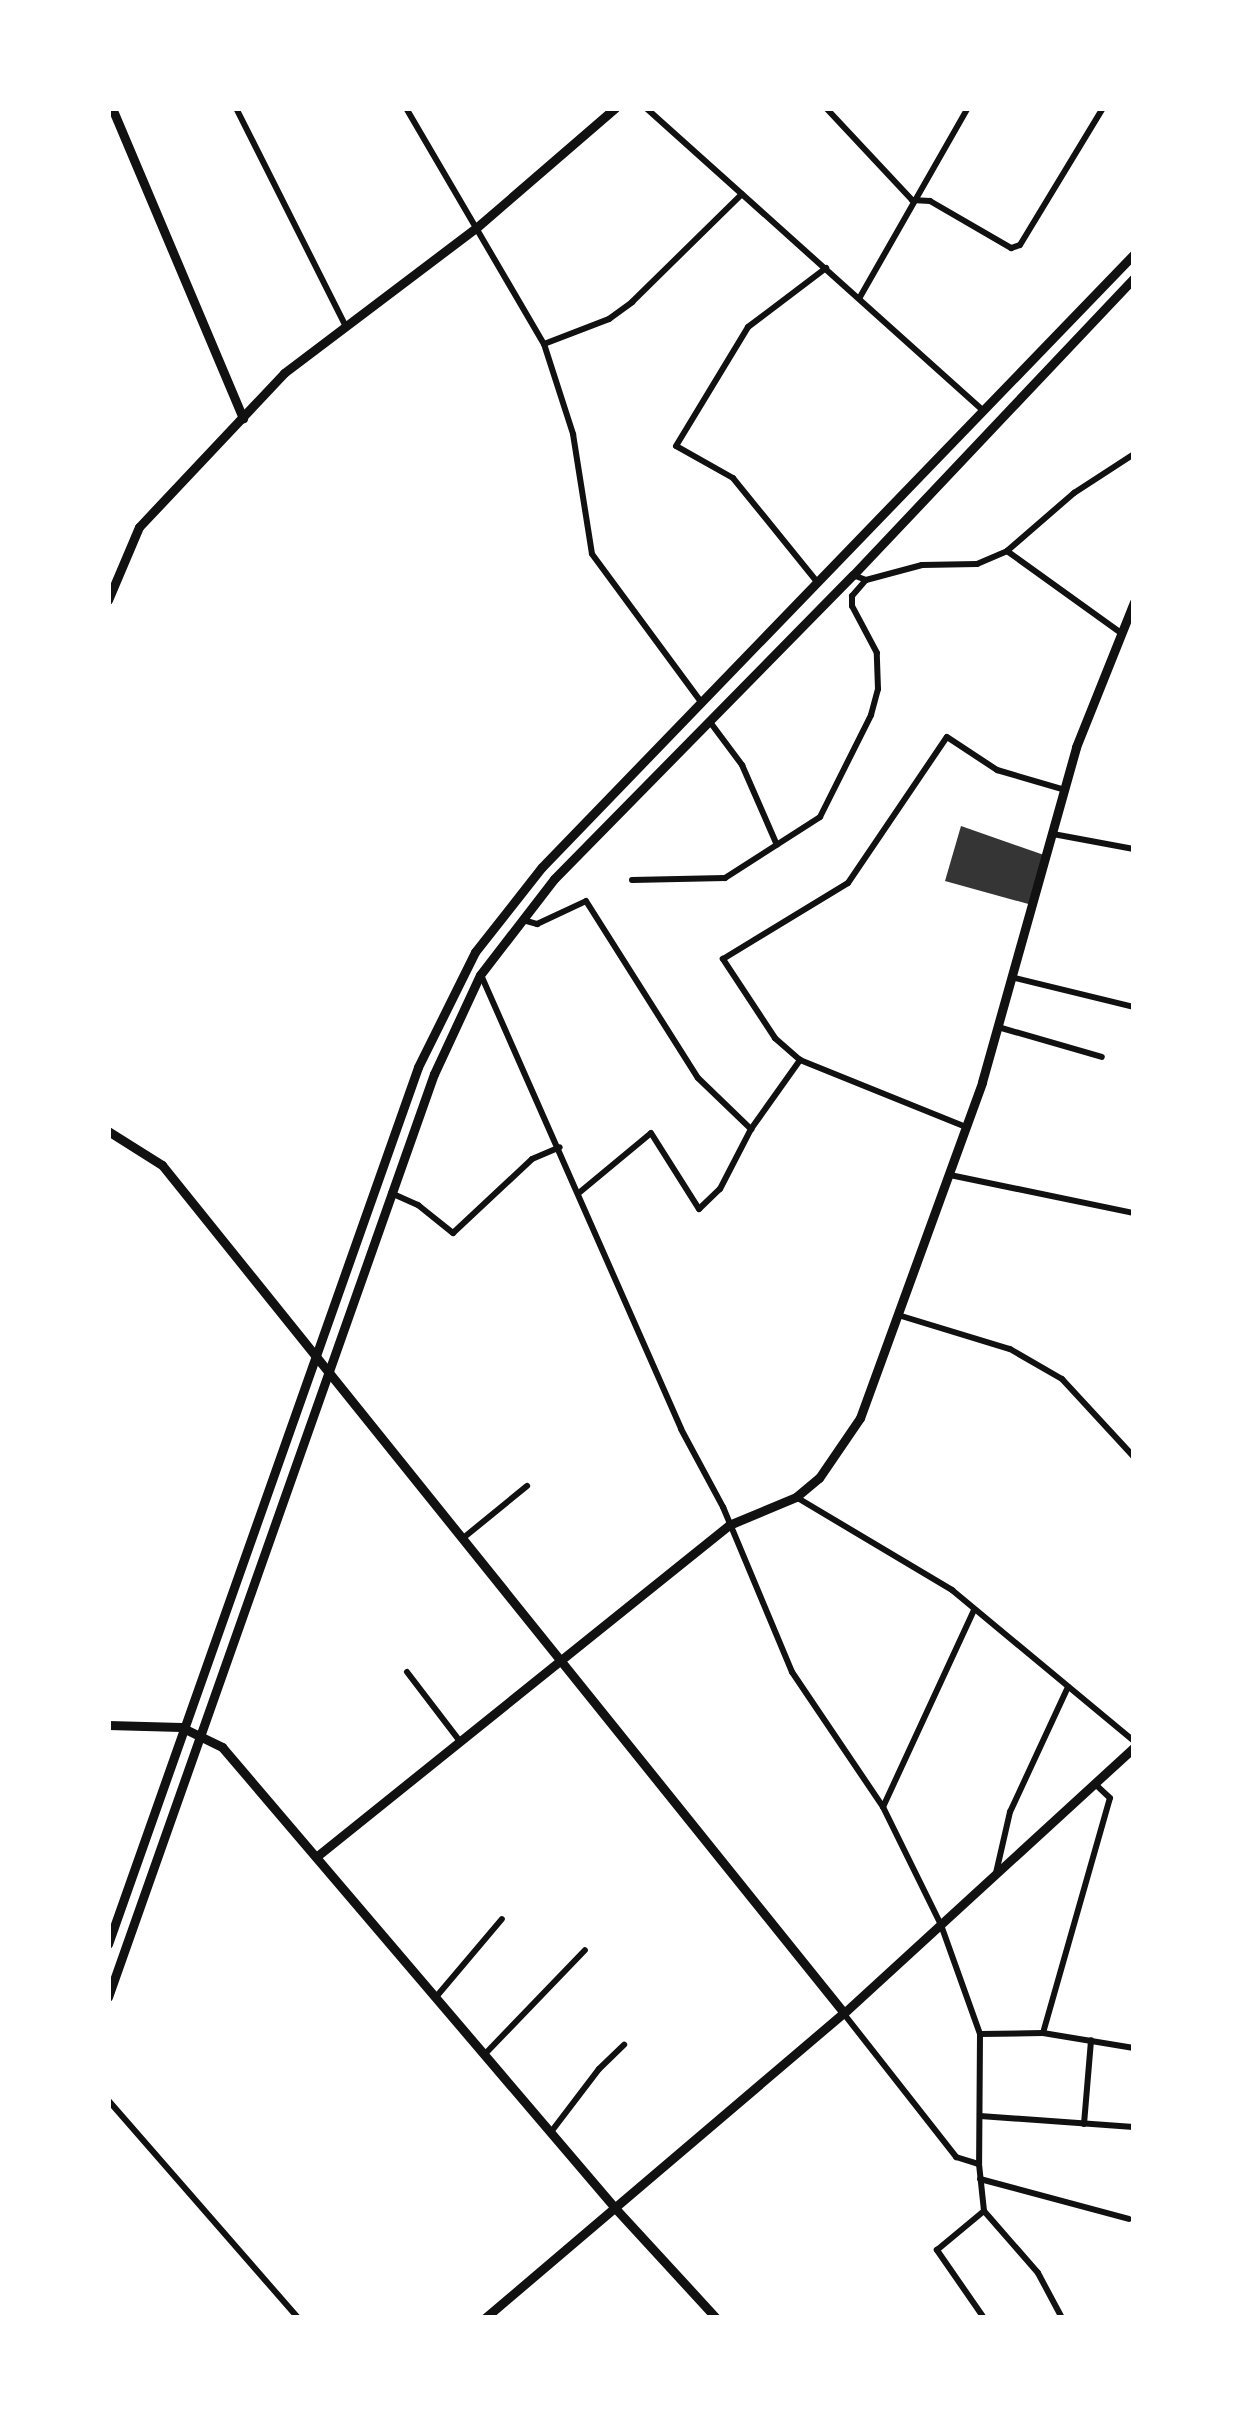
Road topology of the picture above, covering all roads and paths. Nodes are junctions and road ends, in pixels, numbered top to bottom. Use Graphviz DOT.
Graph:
graph roads {
  1 [pos="112,108"];
  2 [pos="236,108"];
  3 [pos="406,108"];
  4 [pos="615,108"];
  5 [pos="646,108"];
  6 [pos="826,108"];
  7 [pos="968,108"];
  8 [pos="1103,108"];
  9 [pos="742,194"];
  10 [pos="912,200"];
  11 [pos="476,228"];
  12 [pos="1134,254"];
  13 [pos="826,268"];
  14 [pos="1134,278"];
  15 [pos="859,298"];
  16 [pos="346,327"];
  17 [pos="544,344"];
  18 [pos="984,411"];
  19 [pos="243,418"];
  20 [pos="1134,454"];
  21 [pos="1007,551"];
  22 [pos="853,575"];
  23 [pos="866,580"];
  24 [pos="818,583"];
  25 [pos="108,600"];
  26 [pos="1134,602"];
  27 [pos="1121,633"];
  28 [pos="723,680"];
  29 [pos="735,691"];
  30 [pos="701,702"];
  31 [pos="708,719"];
  32 [pos="1062,789"];
  33 [pos="1049,833"];
  34 [pos="777,845"];
  35 [pos="1134,849"];
  36 [pos="632,880"];
  37 [pos="520,920"];
  38 [pos="481,975"];
  39 [pos="1011,977"];
  40 [pos="1134,1006"];
  41 [pos="998,1027"];
  42 [pos="1102,1057"];
  43 [pos="800,1060"];
  44 [pos="966,1127"];
  45 [pos="751,1129"];
  46 [pos="108,1131"];
  47 [pos="560,1147"];
  48 [pos="950,1174"];
  49 [pos="580,1192"];
  50 [pos="392,1193"];
  51 [pos="1134,1213"];
  52 [pos="898,1315"];
  53 [pos="316,1353"];
  54 [pos="329,1369"];
  55 [pos="1134,1457"];
  56 [pos="527,1486"];
  57 [pos="796,1497"];
  58 [pos="729,1526"];
  59 [pos="462,1539"];
  60 [pos="974,1610"];
  61 [pos="558,1658"];
  62 [pos="407,1672"];
  63 [pos="1068,1687"];
  64 [pos="108,1725"];
  65 [pos="181,1726"];
  66 [pos="200,1734"];
  67 [pos="459,1739"];
  68 [pos="1134,1744"];
  69 [pos="1095,1784"];
  70 [pos="883,1808"];
  71 [pos="316,1858"];
  72 [pos="994,1879"];
  73 [pos="502,1918"];
  74 [pos="941,1925"];
  75 [pos="108,1944"];
  76 [pos="584,1950"];
  77 [pos="108,1997"];
  78 [pos="436,1997"];
  79 [pos="844,2013"];
  80 [pos="1043,2033"];
  81 [pos="980,2034"];
  82 [pos="1090,2040"];
  83 [pos="624,2045"];
  84 [pos="1134,2048"];
  85 [pos="485,2054"];
  86 [pos="108,2100"];
  87 [pos="980,2116"];
  88 [pos="1084,2123"];
  89 [pos="1134,2127"];
  90 [pos="551,2132"];
  91 [pos="979,2164"];
  92 [pos="980,2179"];
  93 [pos="615,2208"];
  94 [pos="984,2211"];
  95 [pos="1129,2219"];
  96 [pos="298,2318"];
  97 [pos="485,2318"];
  98 [pos="716,2318"];
  99 [pos="984,2318"];
  100 [pos="1062,2318"];
  1 -- 19 [label="main road"];
  2 -- 16 [label="street"];
  3 -- 11 [label="street"];
  4 -- 11 [label="main road"];
  5 -- 9 [label="street"];
  6 -- 10 [label="street"];
  7 -- 10 [label="street"];
  8 -- 10 [label="street"];
  9 -- 13 [label="street"];
  9 -- 17 [label="street"];
  10 -- 15 [label="street"];
  11 -- 16 [label="main road"];
  11 -- 17 [label="street"];
  12 -- 18 [label="main road"];
  13 -- 15 [label="street"];
  13 -- 24 [label="street"];
  14 -- 22 [label="main road"];
  15 -- 18 [label="street"];
  16 -- 19 [label="main road"];
  17 -- 30 [label="street"];
  18 -- 24 [label="main road"];
  19 -- 25 [label="main road"];
  20 -- 21 [label="street"];
  21 -- 23 [label="street"];
  21 -- 27 [label="street"];
  22 -- 23 [label="street"];
  22 -- 29 [label="main road"];
  23 -- 34 [label="street"];
  24 -- 28 [label="main road"];
  26 -- 27 [label="main road"];
  27 -- 32 [label="main road"];
  28 -- 29 [label="main road"];
  28 -- 30 [label="main road"];
  29 -- 31 [label="main road"];
  30 -- 53 [label="main road"];
  31 -- 34 [label="street"];
  31 -- 37 [label="main road"];
  32 -- 33 [label="main road"];
  32 -- 43 [label="street"];
  33 -- 35 [label="street"];
  33 -- 39 [label="main road"];
  34 -- 36 [label="street"];
  37 -- 38 [label="main road"];
  37 -- 45 [label="street"];
  38 -- 47 [label="street"];
  38 -- 50 [label="main road"];
  39 -- 40 [label="street"];
  39 -- 41 [label="main road"];
  41 -- 42 [label="street"];
  41 -- 44 [label="main road"];
  43 -- 44 [label="street"];
  43 -- 45 [label="street"];
  44 -- 48 [label="main road"];
  45 -- 49 [label="street"];
  46 -- 53 [label="main road"];
  47 -- 49 [label="street"];
  47 -- 50 [label="street"];
  48 -- 51 [label="street"];
  48 -- 52 [label="main road"];
  49 -- 58 [label="street"];
  50 -- 54 [label="main road"];
  52 -- 55 [label="street"];
  52 -- 57 [label="main road"];
  53 -- 54 [label="main road"];
  53 -- 65 [label="main road"];
  54 -- 59 [label="main road"];
  54 -- 66 [label="main road"];
  56 -- 59 [label="street"];
  57 -- 58 [label="main road"];
  57 -- 60 [label="street"];
  58 -- 61 [label="main road"];
  58 -- 70 [label="street"];
  59 -- 61 [label="main road"];
  60 -- 63 [label="street"];
  60 -- 70 [label="street"];
  61 -- 67 [label="main road"];
  61 -- 79 [label="main road"];
  62 -- 67 [label="street"];
  63 -- 68 [label="street"];
  63 -- 72 [label="street"];
  64 -- 65 [label="main road"];
  65 -- 66 [label="main road"];
  65 -- 75 [label="main road"];
  66 -- 71 [label="main road"];
  66 -- 77 [label="main road"];
  67 -- 71 [label="main road"];
  68 -- 69 [label="main road"];
  69 -- 72 [label="main road"];
  69 -- 80 [label="street"];
  70 -- 74 [label="street"];
  71 -- 78 [label="main road"];
  72 -- 74 [label="main road"];
  73 -- 78 [label="street"];
  74 -- 79 [label="main road"];
  74 -- 81 [label="street"];
  76 -- 85 [label="street"];
  78 -- 85 [label="main road"];
  79 -- 91 [label="street"];
  79 -- 93 [label="main road"];
  80 -- 81 [label="street"];
  80 -- 82 [label="street"];
  81 -- 87 [label="street"];
  82 -- 84 [label="street"];
  82 -- 88 [label="street"];
  83 -- 90 [label="street"];
  85 -- 90 [label="main road"];
  86 -- 96 [label="street"];
  87 -- 88 [label="street"];
  87 -- 91 [label="street"];
  88 -- 89 [label="street"];
  90 -- 93 [label="main road"];
  91 -- 92 [label="street"];
  92 -- 94 [label="street"];
  92 -- 95 [label="street"];
  93 -- 97 [label="main road"];
  93 -- 98 [label="main road"];
  94 -- 99 [label="street"];
  94 -- 100 [label="street"];
}
